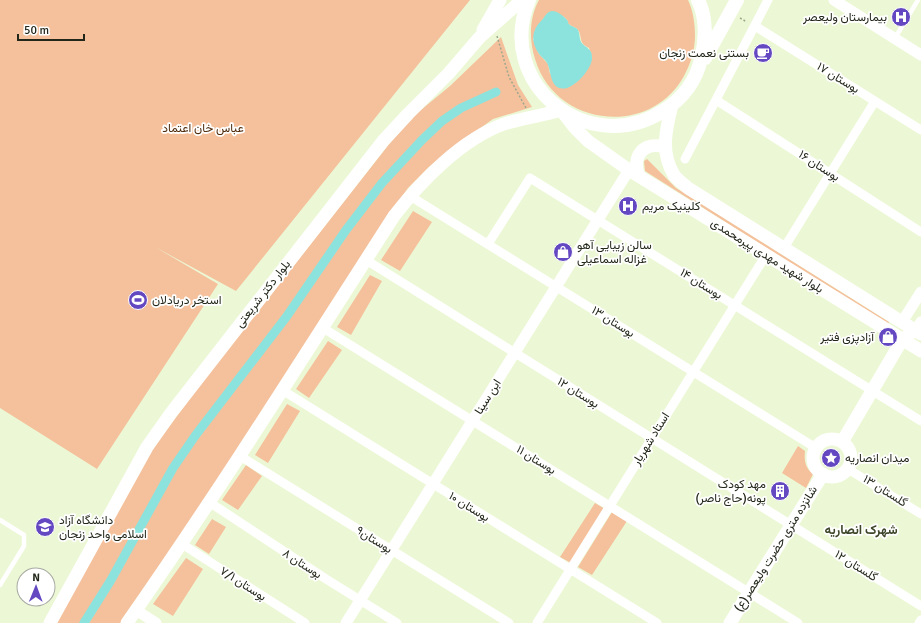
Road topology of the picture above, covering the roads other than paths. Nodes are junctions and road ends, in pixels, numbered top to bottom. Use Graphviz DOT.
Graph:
graph roads {
  1 [pos="500,0"];
  2 [pos="522,0"];
  3 [pos="529,0"];
  4 [pos="698,0"];
  5 [pos="737,0"];
  6 [pos="768,0"];
  7 [pos="834,0"];
  8 [pos="918,0"];
  9 [pos="755,26"];
  10 [pos="479,38"];
  11 [pos="895,38"];
  12 [pos="921,55"];
  13 [pos="699,68"];
  14 [pos="716,100"];
  15 [pos="875,101"];
  16 [pos="672,105"];
  17 [pos="561,110"];
  18 [pos="921,130"];
  19 [pos="665,147"];
  20 [pos="685,159"];
  21 [pos="634,173"];
  22 [pos="830,174"];
  23 [pos="410,196"];
  24 [pos="598,220"];
  25 [pos="921,232"];
  26 [pos="488,244"];
  27 [pos="784,248"];
  28 [pos="766,255"];
  29 [pos="366,260"];
  30 [pos="556,287"];
  31 [pos="921,292"];
  32 [pos="735,305"];
  33 [pos="902,322"];
  34 [pos="322,328"];
  35 [pos="919,329"];
  36 [pos="902,340"];
  37 [pos="921,351"];
  38 [pos="514,353"];
  39 [pos="693,372"];
  40 [pos="282,390"];
  41 [pos="872,390"];
  42 [pos="472,421"];
  43 [pos="921,421"];
  44 [pos="651,438"];
  45 [pos="842,442"];
  46 [pos="816,448"];
  47 [pos="240,456"];
  48 [pos="848,469"];
  49 [pos="823,474"];
  50 [pos="433,484"];
  51 [pos="210,502"];
  52 [pos="609,506"];
  53 [pos="921,514"];
  54 [pos="0,520"];
  55 [pos="791,525"];
  56 [pos="182,544"];
  57 [pos="391,550"];
  58 [pos="570,569"];
  59 [pos="0,585"];
  60 [pos="749,593"];
  61 [pos="360,600"];
  62 [pos="921,606"];
  63 [pos="136,610"];
  64 [pos="921,620"];
  65 [pos="50,623"];
  66 [pos="127,623"];
  67 [pos="156,623"];
  68 [pos="305,623"];
  69 [pos="346,623"];
  70 [pos="397,623"];
  71 [pos="509,623"];
  72 [pos="537,623"];
  73 [pos="657,623"];
  74 [pos="730,623"];
  75 [pos="798,623"];
  76 [pos="919,623"];
  1 -- 10 [label="main road"];
  2 -- 10 [label="main road, بلوار دکتر شریعتی"];
  3 -- 17 [label="main road"];
  4 -- 13 [label="main road"];
  5 -- 13 [label="main road"];
  6 -- 9 [label="street"];
  7 -- 11 [label="street"];
  8 -- 11 [label="lane"];
  9 -- 14 [label="street"];
  9 -- 15 [label="street, بوستان ۱۷"];
  10 -- 65 [label="main road, بلوار دکتر شریعتی"];
  11 -- 12 [label="street"];
  13 -- 16 [label="main road"];
  14 -- 20 [label="street"];
  14 -- 22 [label="street, بوستان ۱۶"];
  15 -- 18 [label="street, بوستان ۱۷"];
  15 -- 22 [label="street"];
  16 -- 17 [label="main road"];
  16 -- 19 [label="main road"];
  17 -- 21 [label="main road, بلوار شهید مهدی پیرمحمدی"];
  17 -- 23 [label="main road"];
  19 -- 21 [label="main road"];
  19 -- 27 [label="main road, بلوار شهید مهدی پیرمحمدی"];
  21 -- 24 [label="street, ابن سینا"];
  21 -- 28 [label="main road, بلوار شهید مهدی پیرمحمدی"];
  22 -- 25 [label="street, بوستان ۱۶"];
  22 -- 27 [label="street"];
  23 -- 26 [label="street, بوستان ۱۳"];
  23 -- 29 [label="main road"];
  24 -- 26 [label="street, بوستان ۱۴"];
  24 -- 30 [label="street, ابن سینا"];
  24 -- 32 [label="street, بوستان ۱۴"];
  26 -- 30 [label="street, بوستان ۱۳"];
  27 -- 33 [label="main road, بلوار شهید مهدی پیرمحمدی"];
  28 -- 32 [label="street, استاد شهریار"];
  28 -- 36 [label="main road, بلوار شهید مهدی پیرمحمدی"];
  29 -- 34 [label="main road"];
  29 -- 38 [label="street, بوستان ۱۲"];
  30 -- 38 [label="street, ابن سینا"];
  30 -- 39 [label="street, بوستان ۱۳"];
  31 -- 33 [label="street"];
  32 -- 39 [label="street, استاد شهریار"];
  32 -- 41 [label="street, بوستان ۱۴"];
  33 -- 35 [label="main road, بلوار شهید مهدی پیرمحمدی"];
  33 -- 36 [label="main road"];
  34 -- 40 [label="main road"];
  34 -- 42 [label="street, بوستان ۱۱"];
  35 -- 36 [label="main road"];
  36 -- 37 [label="main road, بلوار شهید مهدی پیرمحمدی"];
  36 -- 41 [label="main road"];
  38 -- 42 [label="street, ابن سینا"];
  38 -- 44 [label="street, بوستان ۱۲"];
  39 -- 44 [label="street, استاد شهریار"];
  39 -- 46 [label="street, بوستان ۱۳"];
  40 -- 47 [label="main road"];
  40 -- 50 [label="street, بوستان ۱۰"];
  41 -- 43 [label="street, بوستان ۱۴"];
  41 -- 45 [label="main road"];
  42 -- 50 [label="street, ابن سینا"];
  42 -- 52 [label="street, بوستان ۱۱"];
  44 -- 52 [label="street, استاد شهریار"];
  44 -- 55 [label="street, بوستان ۱۲"];
  45 -- 46 [label="main road"];
  45 -- 48 [label="main road"];
  46 -- 49 [label="main road"];
  47 -- 51 [label="main road"];
  47 -- 57 [label="street, بوستان۹"];
  48 -- 49 [label="main road"];
  48 -- 53 [label="street, گلستان ۱۳"];
  49 -- 55 [label="main road, شانزده متری حضرت ولیعصر(ع)"];
  50 -- 57 [label="street, ابن سینا"];
  50 -- 58 [label="street, بوستان ۱۰"];
  51 -- 56 [label="main road"];
  51 -- 61 [label="street, بوستان ۸"];
  52 -- 58 [label="street, استاد شهریار"];
  52 -- 60 [label="street, بوستان ۱۱"];
  54 -- 59 [label="lane"];
  55 -- 60 [label="main road, شانزده متری حضرت ولیعصر(ع)"];
  55 -- 62 [label="street, گلستان ۱۲"];
  56 -- 63 [label="main road"];
  56 -- 68 [label="street, بوستان ۷/۱"];
  57 -- 61 [label="street, ابن سینا"];
  57 -- 71 [label="street, بوستان۹"];
  58 -- 72 [label="street, استاد شهریار"];
  58 -- 73 [label="street, بوستان ۱۰"];
  60 -- 74 [label="main road, شانزده متری حضرت ولیعصر(ع)"];
  60 -- 75 [label="street, بوستان ۱۱"];
  61 -- 69 [label="street, ابن سینا"];
  61 -- 70 [label="street, بوستان ۸"];
  63 -- 66 [label="main road"];
  63 -- 67 [label="street"];
  64 -- 76 [label="street"];
}
